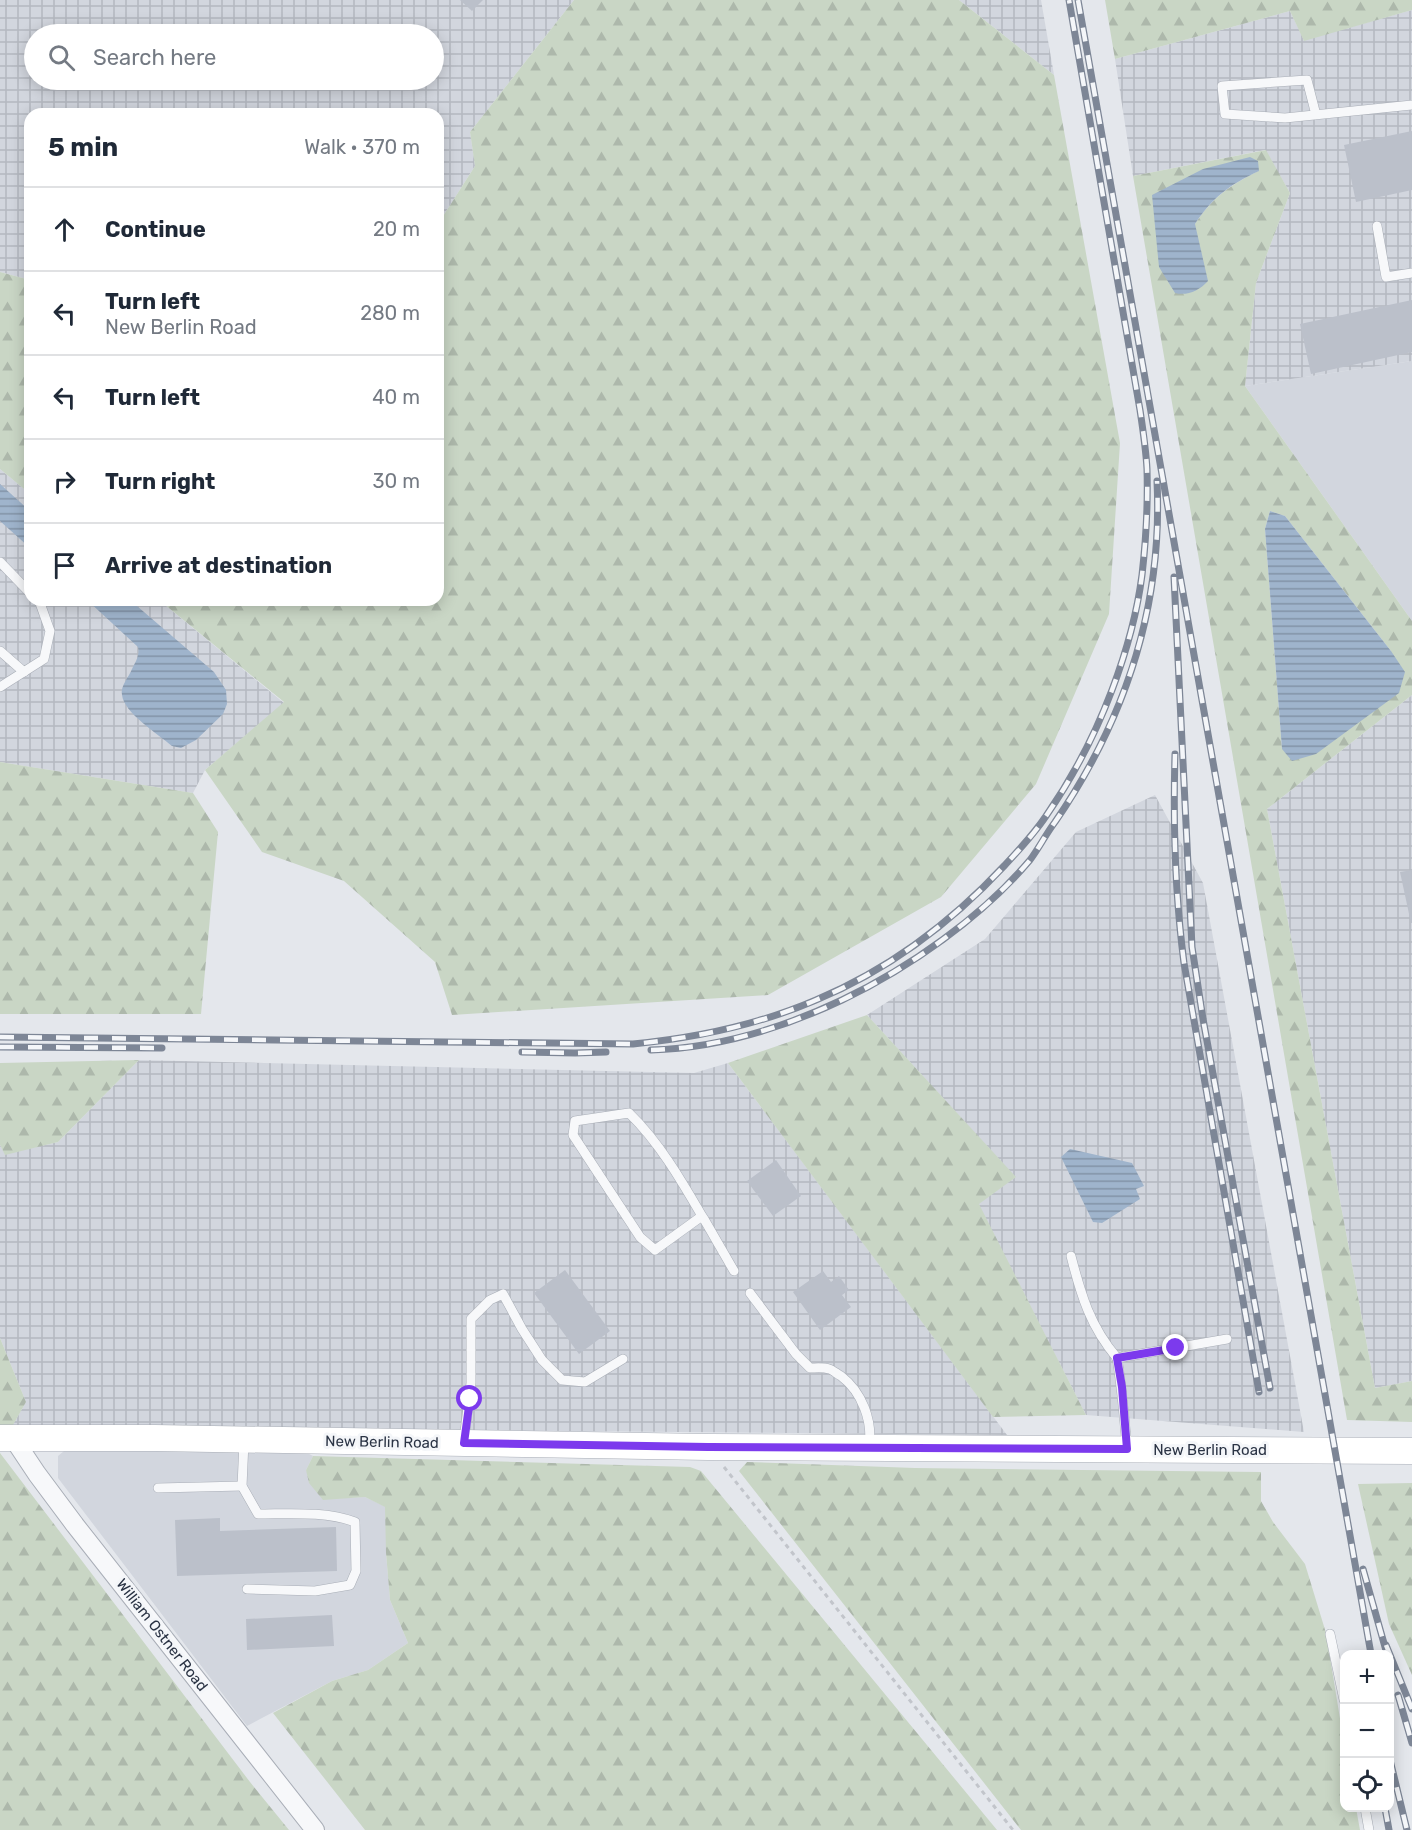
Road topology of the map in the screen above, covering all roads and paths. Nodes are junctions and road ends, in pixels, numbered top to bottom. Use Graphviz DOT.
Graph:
graph roads {
  1 [pos="1412,105"];
  2 [pos="1317,115"];
  3 [pos="1377,226"];
  4 [pos="1412,273"];
  5 [pos="0,562"];
  6 [pos="24,587"];
  7 [pos="40,606"];
  8 [pos="0,651"];
  9 [pos="24,672"];
  10 [pos="0,687"];
  11 [pos="702,1215"];
  12 [pos="1071,1256"];
  13 [pos="734,1271"];
  14 [pos="750,1293"];
  15 [pos="1227,1339"];
  16 [pos="1117,1358"];
  17 [pos="623,1359"];
  18 [pos="7,1438"];
  19 [pos="245,1439"];
  20 [pos="464,1443"];
  21 [pos="708,1447"];
  22 [pos="869,1447"];
  23 [pos="1127,1449"];
  24 [pos="1412,1451"];
  25 [pos="242,1486"];
  26 [pos="158,1488"];
  27 [pos="248,1589"];
  28 [pos="1330,1634"];
  29 [pos="1340,1681"];
  30 [pos="1366,1812"];
  31 [pos="315,1830"];
  32 [pos="1013,1830"];
  33 [pos="1369,1830"];
  1 -- 2 [label="lane"];
  2 -- 2 [label="lane"];
  3 -- 4 [label="lane"];
  5 -- 6 [label="lane"];
  7 -- 9 [label="lane"];
  8 -- 9 [label="lane"];
  9 -- 10 [label="lane"];
  11 -- 11 [label="lane"];
  11 -- 13 [label="lane"];
  12 -- 16 [label="lane"];
  14 -- 22 [label="lane"];
  15 -- 16 [label="lane"];
  16 -- 23 [label="lane"];
  17 -- 20 [label="lane"];
  18 -- 19 [label="street, New Berlin Road"];
  18 -- 31 [label="street, William Ostner Road"];
  19 -- 20 [label="street, New Berlin Road"];
  19 -- 25 [label="lane"];
  20 -- 21 [label="street, New Berlin Road"];
  21 -- 22 [label="street, New Berlin Road"];
  21 -- 32 [label="path"];
  22 -- 23 [label="street, New Berlin Road"];
  23 -- 24 [label="street, New Berlin Road"];
  25 -- 26 [label="lane"];
  25 -- 27 [label="lane"];
  28 -- 29 [label="lane"];
  30 -- 33 [label="lane"];
}
